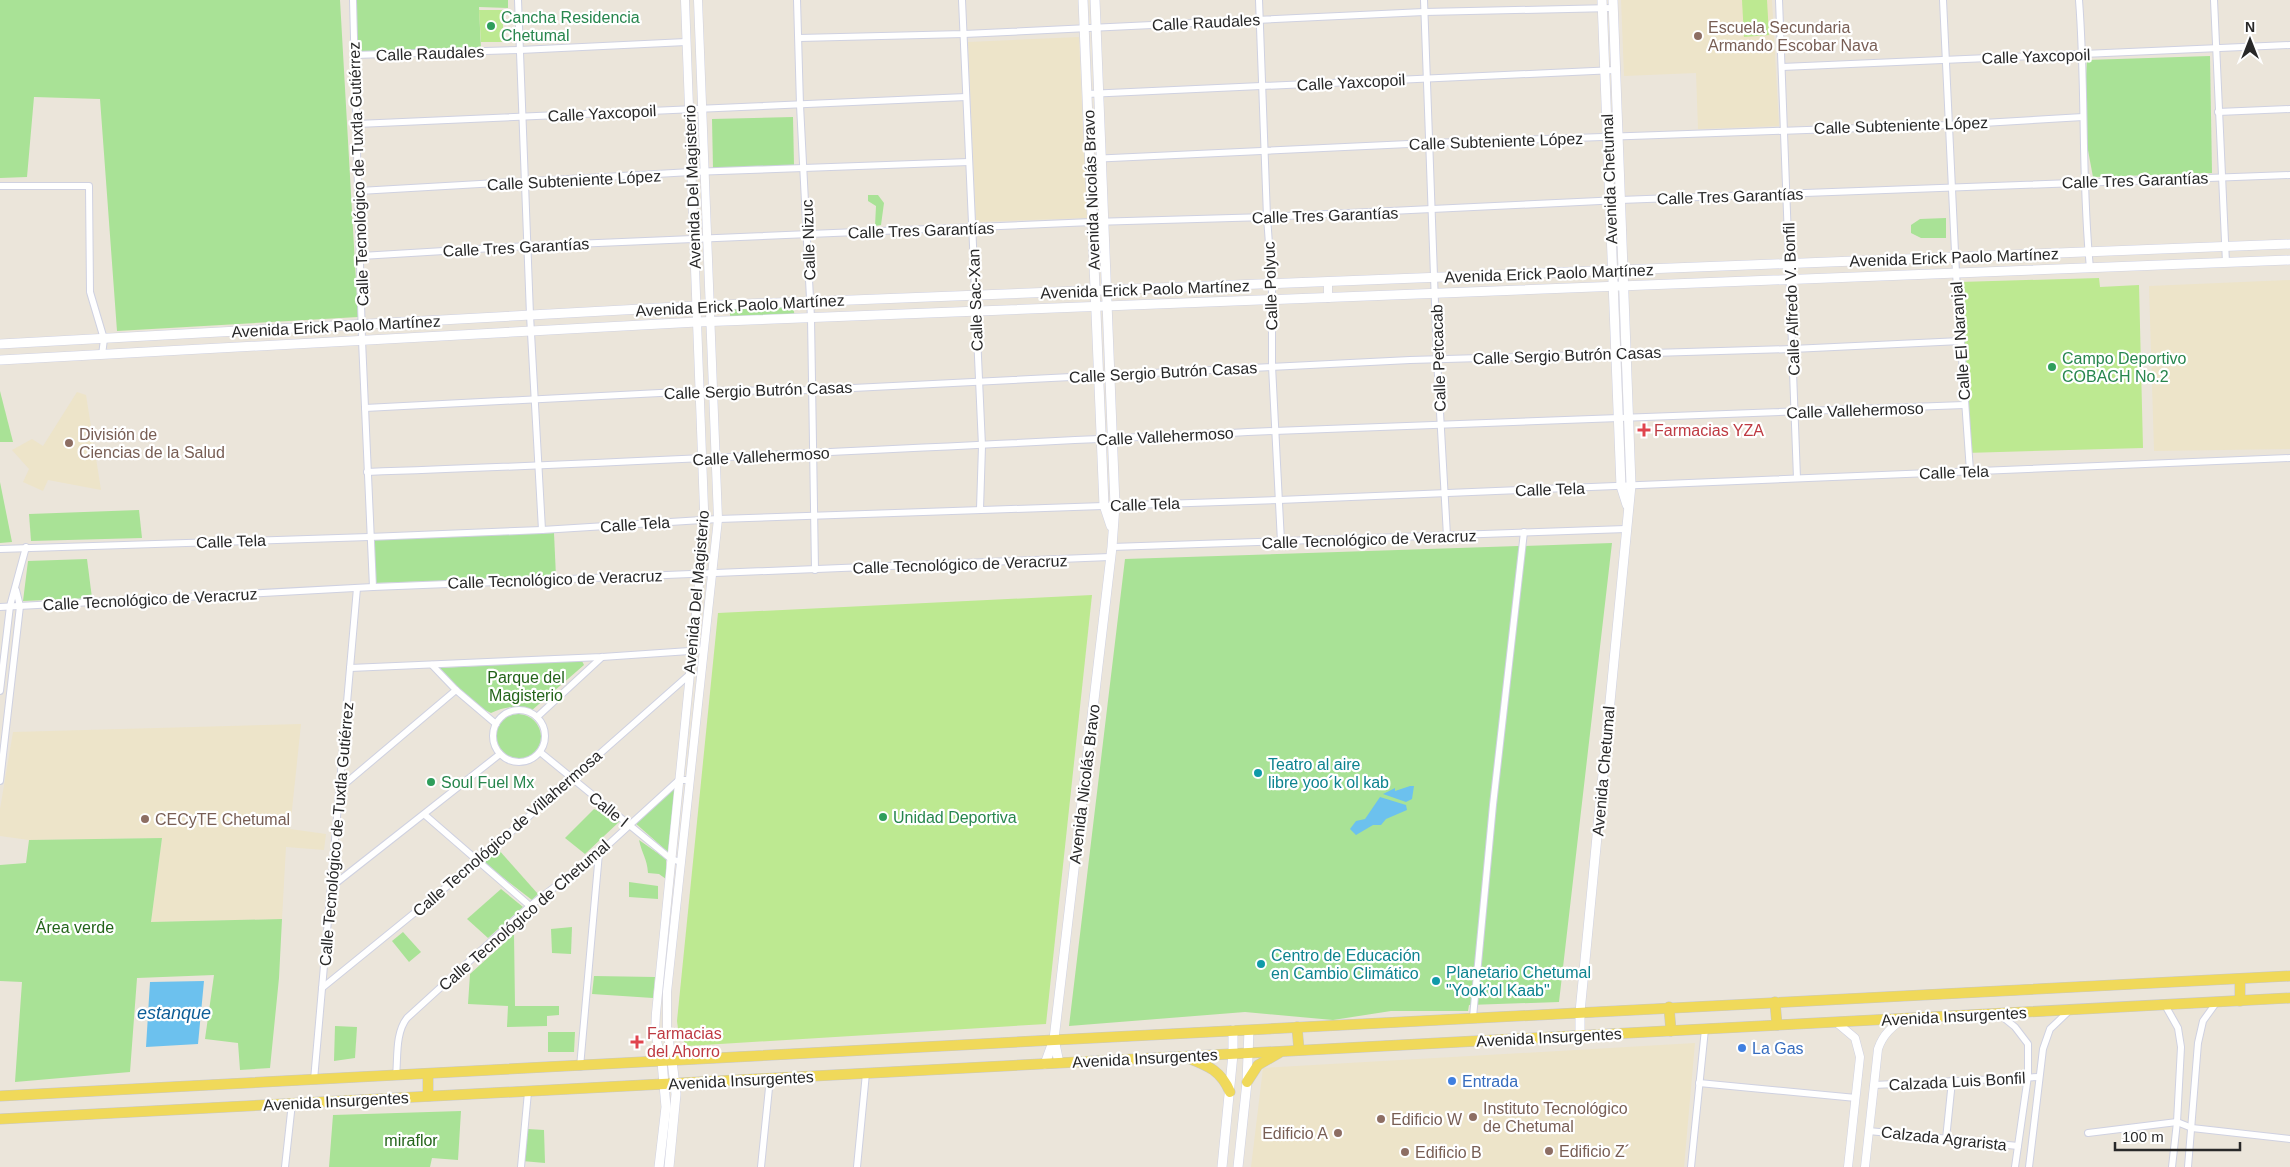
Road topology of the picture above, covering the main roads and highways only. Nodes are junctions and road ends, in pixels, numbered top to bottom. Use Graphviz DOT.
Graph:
graph roads {
  1 [pos="1083,0"];
  2 [pos="1094,0"];
  3 [pos="1602,4"];
  4 [pos="1613,4"];
  5 [pos="2290,244"];
  6 [pos="2290,260"];
  7 [pos="1613,270"];
  8 [pos="1623,270"];
  9 [pos="1613,286"];
  10 [pos="1623,286"];
  11 [pos="1106,290"];
  12 [pos="1095,291"];
  13 [pos="1107,306"];
  14 [pos="1096,307"];
  15 [pos="0,344"];
  16 [pos="0,360"];
  17 [pos="1626,485"];
  18 [pos="1112,528"];
  19 [pos="2290,976"];
  20 [pos="2240,979"];
  21 [pos="2290,998"];
  22 [pos="2240,1001"];
  23 [pos="1775,1002"];
  24 [pos="1669,1008"];
  25 [pos="1580,1012"];
  26 [pos="1777,1025"];
  27 [pos="1297,1027"];
  28 [pos="1233,1030"];
  29 [pos="1249,1030"];
  30 [pos="1671,1030"];
  31 [pos="1580,1035"];
  32 [pos="1054,1039"];
  33 [pos="1299,1050"];
  34 [pos="1285,1051"];
  35 [pos="1248,1053"];
  36 [pos="1233,1054"];
  37 [pos="1184,1057"];
  38 [pos="667,1061"];
  39 [pos="1059,1063"];
  40 [pos="1045,1064"];
  41 [pos="428,1075"];
  42 [pos="1247,1082"];
  43 [pos="670,1083"];
  44 [pos="1230,1092"];
  45 [pos="0,1096"];
  46 [pos="428,1096"];
  47 [pos="0,1119"];
  48 [pos="659,1167"];
  49 [pos="669,1167"];
  50 [pos="1222,1167"];
  51 [pos="1238,1167"];
  1 -- 12 [label="main road, Avenida Nicolás Bravo"];
  2 -- 11 [label="main road, Avenida Nicolás Bravo"];
  3 -- 7 [label="main road, Avenida Chetumal"];
  4 -- 8 [label="main road, Avenida Chetumal"];
  5 -- 8 [label="main road, Avenida Erick Paolo Martínez"];
  6 -- 10 [label="main road, Avenida Erick Paolo Martínez"];
  7 -- 8 [label="main road, Avenida Erick Paolo Martínez"];
  7 -- 9 [label="main road, Avenida Chetumal"];
  7 -- 11 [label="main road, Avenida Erick Paolo Martínez"];
  8 -- 10 [label="main road, Avenida Chetumal"];
  9 -- 10 [label="main road, Avenida Erick Paolo Martínez"];
  9 -- 13 [label="main road, Avenida Erick Paolo Martínez"];
  9 -- 17 [label="main road, Avenida Chetumal"];
  10 -- 17 [label="main road, Avenida Chetumal"];
  11 -- 12 [label="main road, Avenida Erick Paolo Martínez"];
  11 -- 13 [label="main road, Avenida Nicolás Bravo"];
  12 -- 14 [label="main road, Avenida Nicolás Bravo"];
  12 -- 15 [label="main road, Avenida Erick Paolo Martínez"];
  13 -- 14 [label="main road, Avenida Erick Paolo Martínez"];
  13 -- 18 [label="main road, Avenida Nicolás Bravo"];
  14 -- 16 [label="main road, Avenida Erick Paolo Martínez"];
  14 -- 18 [label="main road, Avenida Nicolás Bravo"];
  17 -- 25 [label="main road, Avenida Chetumal"];
  18 -- 32 [label="main road, Avenida Nicolás Bravo"];
  19 -- 20 [label="main road, Avenida Insurgentes"];
  20 -- 22 [label="main road"];
  20 -- 23 [label="main road, Avenida Insurgentes"];
  21 -- 22 [label="main road, Avenida Insurgentes"];
  22 -- 26 [label="main road, Avenida Insurgentes"];
  23 -- 24 [label="main road, Avenida Insurgentes"];
  23 -- 26 [label="main road"];
  24 -- 25 [label="main road, Avenida Insurgentes"];
  24 -- 30 [label="main road"];
  25 -- 27 [label="main road, Avenida Insurgentes"];
  25 -- 31 [label="main road, Avenida Chetumal"];
  26 -- 30 [label="main road, Avenida Insurgentes"];
  27 -- 29 [label="main road, Avenida Insurgentes"];
  27 -- 33 [label="main road"];
  28 -- 29 [label="main road, Avenida Insurgentes"];
  28 -- 32 [label="main road, Avenida Insurgentes"];
  28 -- 36 [label="main road"];
  29 -- 35 [label="main road"];
  30 -- 31 [label="main road, Avenida Insurgentes"];
  31 -- 33 [label="main road, Avenida Insurgentes"];
  32 -- 38 [label="main road, Avenida Insurgentes"];
  32 -- 39 [label="main road, Avenida Nicolás Bravo"];
  32 -- 40 [label="main road, Avenida Nicolás Bravo"];
  33 -- 34 [label="main road, Avenida Insurgentes"];
  34 -- 35 [label="main road, Avenida Insurgentes"];
  34 -- 42 [label="main road"];
  35 -- 36 [label="main road, Avenida Insurgentes"];
  35 -- 42 [label="main road"];
  36 -- 37 [label="main road, Avenida Insurgentes"];
  36 -- 44 [label="main road"];
  37 -- 39 [label="main road, Avenida Insurgentes"];
  37 -- 44 [label="main road"];
  38 -- 41 [label="main road, Avenida Insurgentes"];
  38 -- 43 [label="main road"];
  39 -- 40 [label="main road, Avenida Insurgentes"];
  40 -- 43 [label="main road, Avenida Insurgentes"];
  41 -- 45 [label="main road, Avenida Insurgentes"];
  41 -- 46 [label="main road"];
  42 -- 51 [label="main road"];
  43 -- 46 [label="main road, Avenida Insurgentes"];
  43 -- 48 [label="main road"];
  43 -- 49 [label="main road"];
  44 -- 50 [label="main road"];
  46 -- 47 [label="main road, Avenida Insurgentes"];
}
